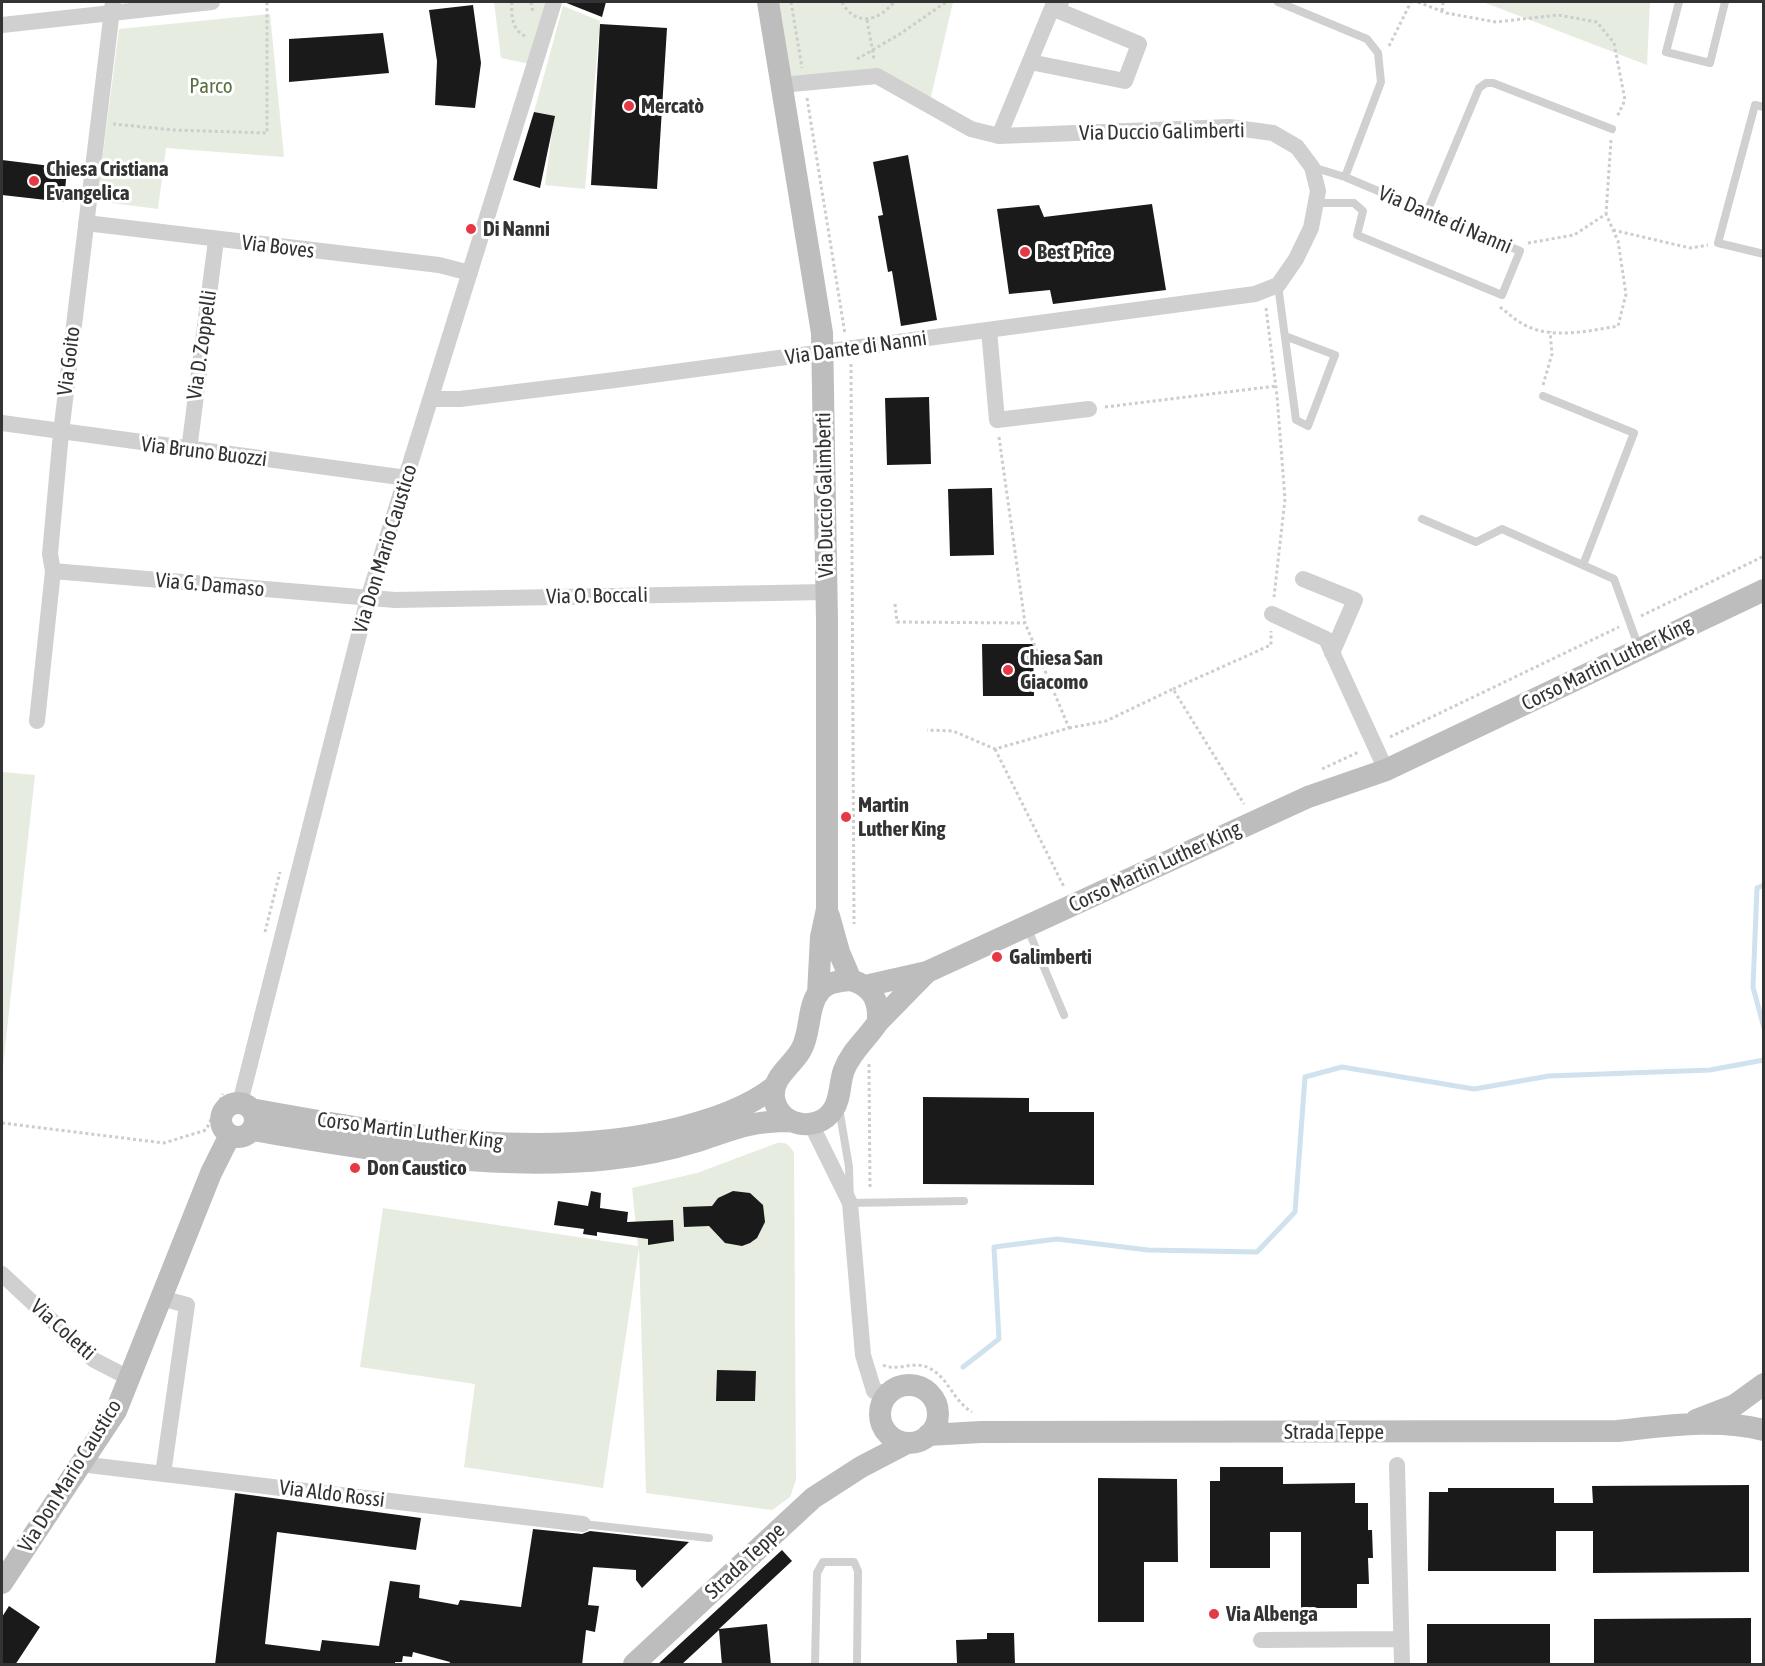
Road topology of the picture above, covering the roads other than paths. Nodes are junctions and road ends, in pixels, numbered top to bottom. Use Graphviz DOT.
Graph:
graph roads {
  1 [pos="212,2"];
  2 [pos="554,2"];
  3 [pos="768,2"];
  4 [pos="1278,2"];
  5 [pos="1679,2"];
  6 [pos="1725,2"];
  7 [pos="1057,5"];
  8 [pos="112,7"];
  9 [pos="2,25"];
  10 [pos="1030,62"];
  11 [pos="782,85"];
  12 [pos="1764,107"];
  13 [pos="1612,129"];
  14 [pos="999,136"];
  15 [pos="1312,167"];
  16 [pos="1346,177"];
  17 [pos="1316,203"];
  18 [pos="1427,212"];
  19 [pos="86,223"];
  20 [pos="216,240"];
  21 [pos="1764,254"];
  22 [pos="470,273"];
  23 [pos="1271,288"];
  24 [pos="989,330"];
  25 [pos="1285,336"];
  26 [pos="822,352"];
  27 [pos="1544,396"];
  28 [pos="432,399"];
  29 [pos="1089,409"];
  30 [pos="2,423"];
  31 [pos="61,433"];
  32 [pos="189,450"];
  33 [pos="407,478"];
  34 [pos="1422,519"];
  35 [pos="1583,565"];
  36 [pos="53,571"];
  37 [pos="1302,579"];
  38 [pos="1764,590"];
  39 [pos="826,592"];
  40 [pos="368,599"];
  41 [pos="1272,614"];
  42 [pos="1640,648"];
  43 [pos="1332,653"];
  44 [pos="37,721"];
  45 [pos="1386,770"];
  46 [pos="827,909"];
  47 [pos="1026,926"];
  48 [pos="927,972"];
  49 [pos="858,983"];
  50 [pos="818,994"];
  51 [pos="1065,1015"];
  52 [pos="878,1022"];
  53 [pos="774,1087"];
  54 [pos="838,1099"];
  55 [pos="240,1113"];
  56 [pos="801,1123"];
  57 [pos="964,1201"];
  58 [pos="850,1203"];
  59 [pos="2,1274"];
  60 [pos="161,1298"];
  61 [pos="129,1378"];
  62 [pos="1764,1385"];
  63 [pos="888,1393"];
  64 [pos="936,1402"];
  65 [pos="881,1421"];
  66 [pos="980,1423"];
  67 [pos="1686,1424"];
  68 [pos="1764,1428"];
  69 [pos="928,1435"];
  70 [pos="907,1443"];
  71 [pos="80,1464"];
  72 [pos="1397,1465"];
  73 [pos="861,1467"];
  74 [pos="163,1474"];
  75 [pos="583,1524"];
  76 [pos="709,1538"];
  77 [pos="2,1583"];
  78 [pos="1261,1640"];
  79 [pos="1401,1640"];
  80 [pos="634,1665"];
  81 [pos="815,1665"];
  82 [pos="857,1665"];
  83 [pos="1402,1665"];
  1 -- 8 [label="street"];
  2 -- 22 [label="street, Via Don Mario Caustico"];
  3 -- 11 [label="street, Via Duccio Galimberti"];
  4 -- 16 [label="lane"];
  5 -- 6 [label="lane"];
  7 -- 10 [label="street"];
  7 -- 10 [label="street"];
  8 -- 9 [label="street"];
  8 -- 19 [label="street, Via Goito"];
  10 -- 14 [label="street"];
  11 -- 14 [label="street, Via Duccio Galimberti"];
  11 -- 26 [label="street, Via Duccio Galimberti"];
  12 -- 21 [label="lane"];
  13 -- 18 [label="lane"];
  14 -- 15 [label="street, Via Duccio Galimberti"];
  15 -- 16 [label="lane, Via Dante di Nanni"];
  15 -- 17 [label="street"];
  16 -- 18 [label="lane, Via Dante di Nanni"];
  17 -- 18 [label="lane, Via Dante di Nanni"];
  17 -- 23 [label="street"];
  19 -- 20 [label="street, Via Boves"];
  19 -- 31 [label="street, Via Goito"];
  20 -- 22 [label="street, Via Boves"];
  20 -- 32 [label="street, Via D. Zoppelli"];
  22 -- 28 [label="street, Via Don Mario Caustico"];
  23 -- 24 [label="street, Via Dante di Nanni"];
  23 -- 25 [label="lane"];
  24 -- 26 [label="street, Via Dante di Nanni"];
  24 -- 29 [label="street"];
  25 -- 25 [label="lane"];
  26 -- 28 [label="street, Via Dante di Nanni"];
  26 -- 39 [label="street, Via Duccio Galimberti"];
  27 -- 35 [label="lane"];
  28 -- 33 [label="street, Via Don Mario Caustico"];
  30 -- 31 [label="street, Via Bruno Buozzi"];
  31 -- 32 [label="street, Via Bruno Buozzi"];
  31 -- 36 [label="street, Via Goito"];
  32 -- 33 [label="street, Via Bruno Buozzi"];
  33 -- 40 [label="street, Via Don Mario Caustico"];
  34 -- 35 [label="lane"];
  35 -- 42 [label="lane"];
  36 -- 40 [label="street, Via G. Damaso"];
  36 -- 44 [label="street, Via Goito"];
  37 -- 43 [label="street"];
  38 -- 42 [label="street, Corso Martin Luther King"];
  39 -- 40 [label="street, Via O. Boccali"];
  39 -- 46 [label="street, Via Duccio Galimberti"];
  40 -- 55 [label="street, Via Don Mario Caustico"];
  41 -- 43 [label="street"];
  42 -- 45 [label="street, Corso Martin Luther King"];
  43 -- 45 [label="street"];
  45 -- 47 [label="street, Corso Martin Luther King"];
  46 -- 49 [label="street, Via Duccio Galimberti"];
  46 -- 50 [label="street, Via Duccio Galimberti"];
  47 -- 48 [label="street, Corso Martin Luther King"];
  47 -- 51 [label="lane"];
  48 -- 49 [label="street, Corso Martin Luther King"];
  48 -- 52 [label="street, Corso Martin Luther King"];
  49 -- 50 [label="street, Corso Martin Luther King"];
  49 -- 52 [label="street, Via Duccio Galimberti"];
  50 -- 53 [label="street, Via Duccio Galimberti"];
  52 -- 54 [label="street, Corso Martin Luther King"];
  53 -- 55 [label="street, Corso Martin Luther King"];
  53 -- 56 [label="street"];
  54 -- 56 [label="street"];
  54 -- 58 [label="lane"];
  55 -- 56 [label="street, Corso Martin Luther King"];
  55 -- 60 [label="street, Via Don Mario Caustico"];
  56 -- 58 [label="street"];
  57 -- 58 [label="lane"];
  58 -- 63 [label="street"];
  59 -- 61 [label="street, Via Coletti"];
  60 -- 61 [label="street, Via Don Mario Caustico"];
  60 -- 74 [label="street"];
  61 -- 71 [label="street, Via Don Mario Caustico"];
  62 -- 67 [label="street, Strada Teppe"];
  62 -- 68 [label="street, Strada Teppe"];
  63 -- 64 [label="street"];
  63 -- 65 [label="street"];
  64 -- 66 [label="street"];
  64 -- 69 [label="street"];
  65 -- 70 [label="street"];
  65 -- 73 [label="street"];
  66 -- 67 [label="street, Strada Teppe"];
  66 -- 69 [label="street, Strada Teppe"];
  67 -- 68 [label="street, Strada Teppe"];
  69 -- 70 [label="street"];
  70 -- 73 [label="street, Strada Teppe"];
  71 -- 74 [label="street, Via Aldo Rossi"];
  71 -- 77 [label="street, Via Don Mario Caustico"];
  72 -- 79 [label="street"];
  73 -- 80 [label="street, Strada Teppe"];
  74 -- 75 [label="street, Via Aldo Rossi"];
  75 -- 76 [label="lane"];
  78 -- 79 [label="street"];
  79 -- 83 [label="street"];
  81 -- 82 [label="lane"];
}
